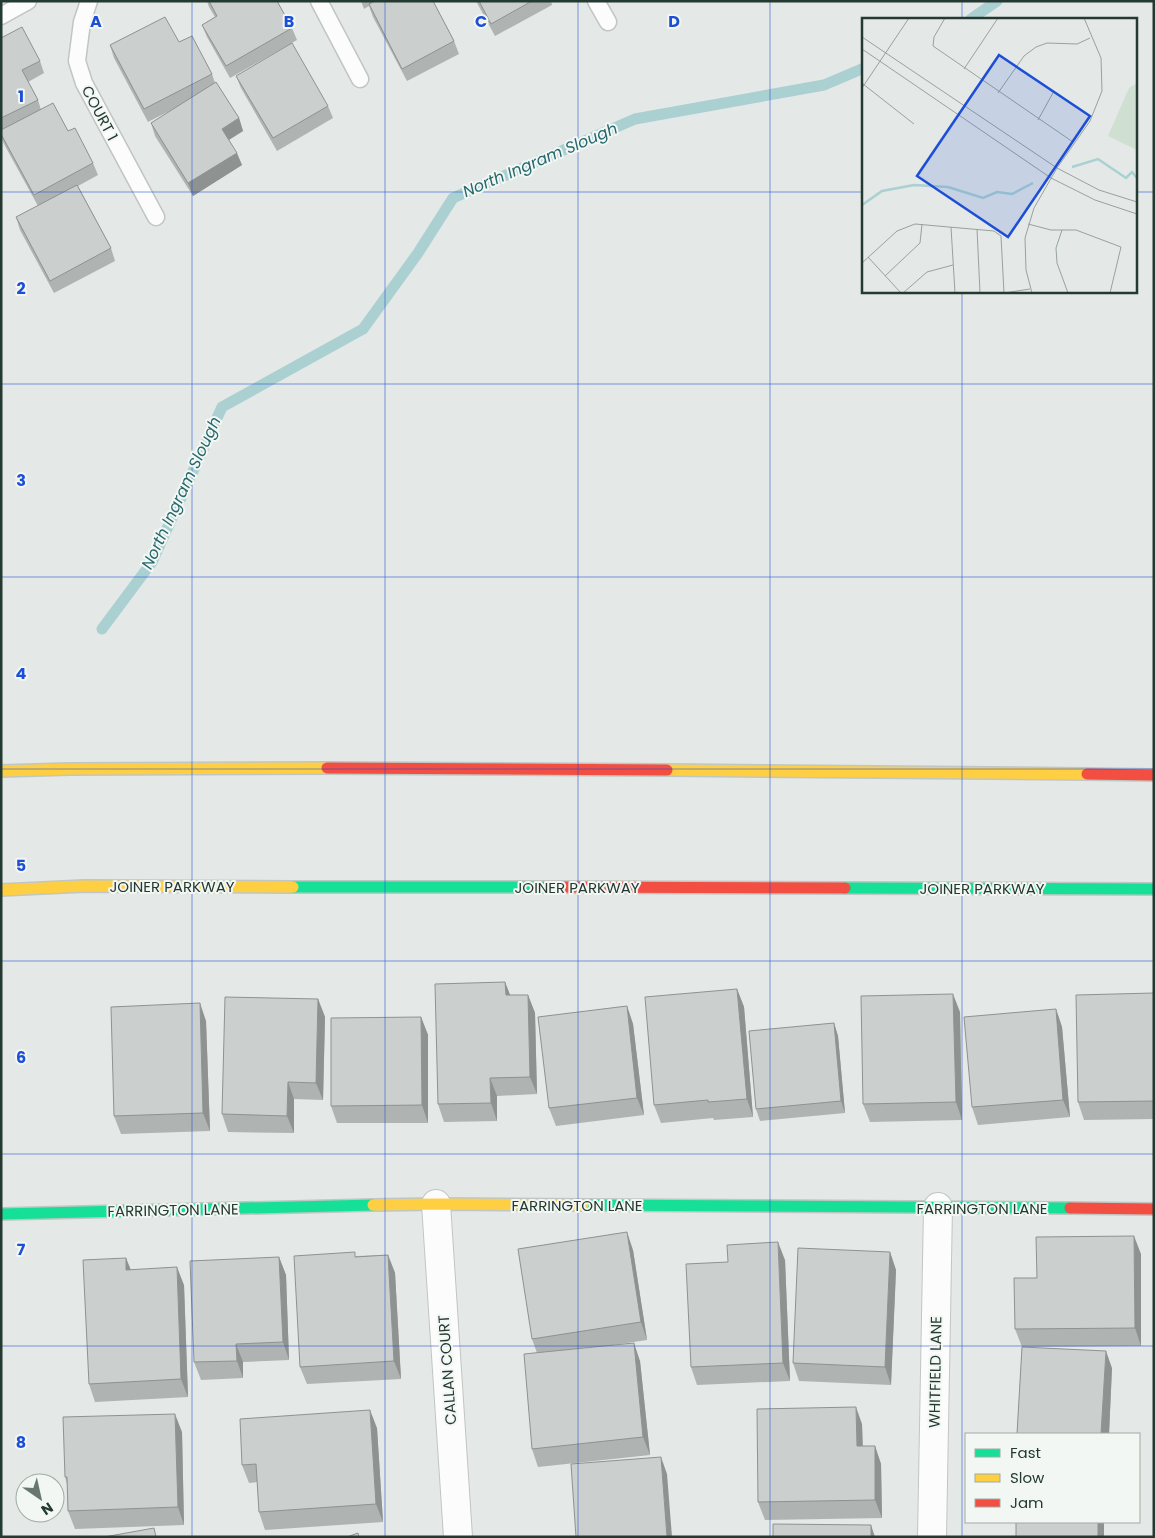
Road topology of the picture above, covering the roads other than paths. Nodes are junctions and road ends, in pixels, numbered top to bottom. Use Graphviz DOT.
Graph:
graph roads {
  1 [pos="28,1"];
  2 [pos="89,1"];
  3 [pos="319,1"];
  4 [pos="596,1"];
  5 [pos="1,16"];
  6 [pos="608,22"];
  7 [pos="360,79"];
  8 [pos="156,217"];
  9 [pos="1,771"];
  10 [pos="1154,775"];
  11 [pos="1154,889"];
  12 [pos="1,890"];
  13 [pos="436,1204"];
  14 [pos="938,1207"];
  15 [pos="1154,1209"];
  16 [pos="1,1214"];
  17 [pos="458,1537"];
  18 [pos="932,1537"];
  1 -- 5 [label="lane"];
  2 -- 8 [label="lane, COURT 1"];
  3 -- 7 [label="lane"];
  4 -- 6 [label="lane"];
  9 -- 10 [label="main road"];
  11 -- 12 [label="main road, JOINER PARKWAY"];
  13 -- 14 [label="main road, FARRINGTON LANE"];
  13 -- 16 [label="main road, FARRINGTON LANE"];
  13 -- 17 [label="street, CALLAN COURT"];
  14 -- 15 [label="main road, FARRINGTON LANE"];
  14 -- 18 [label="street, WHITFIELD LANE"];
}
